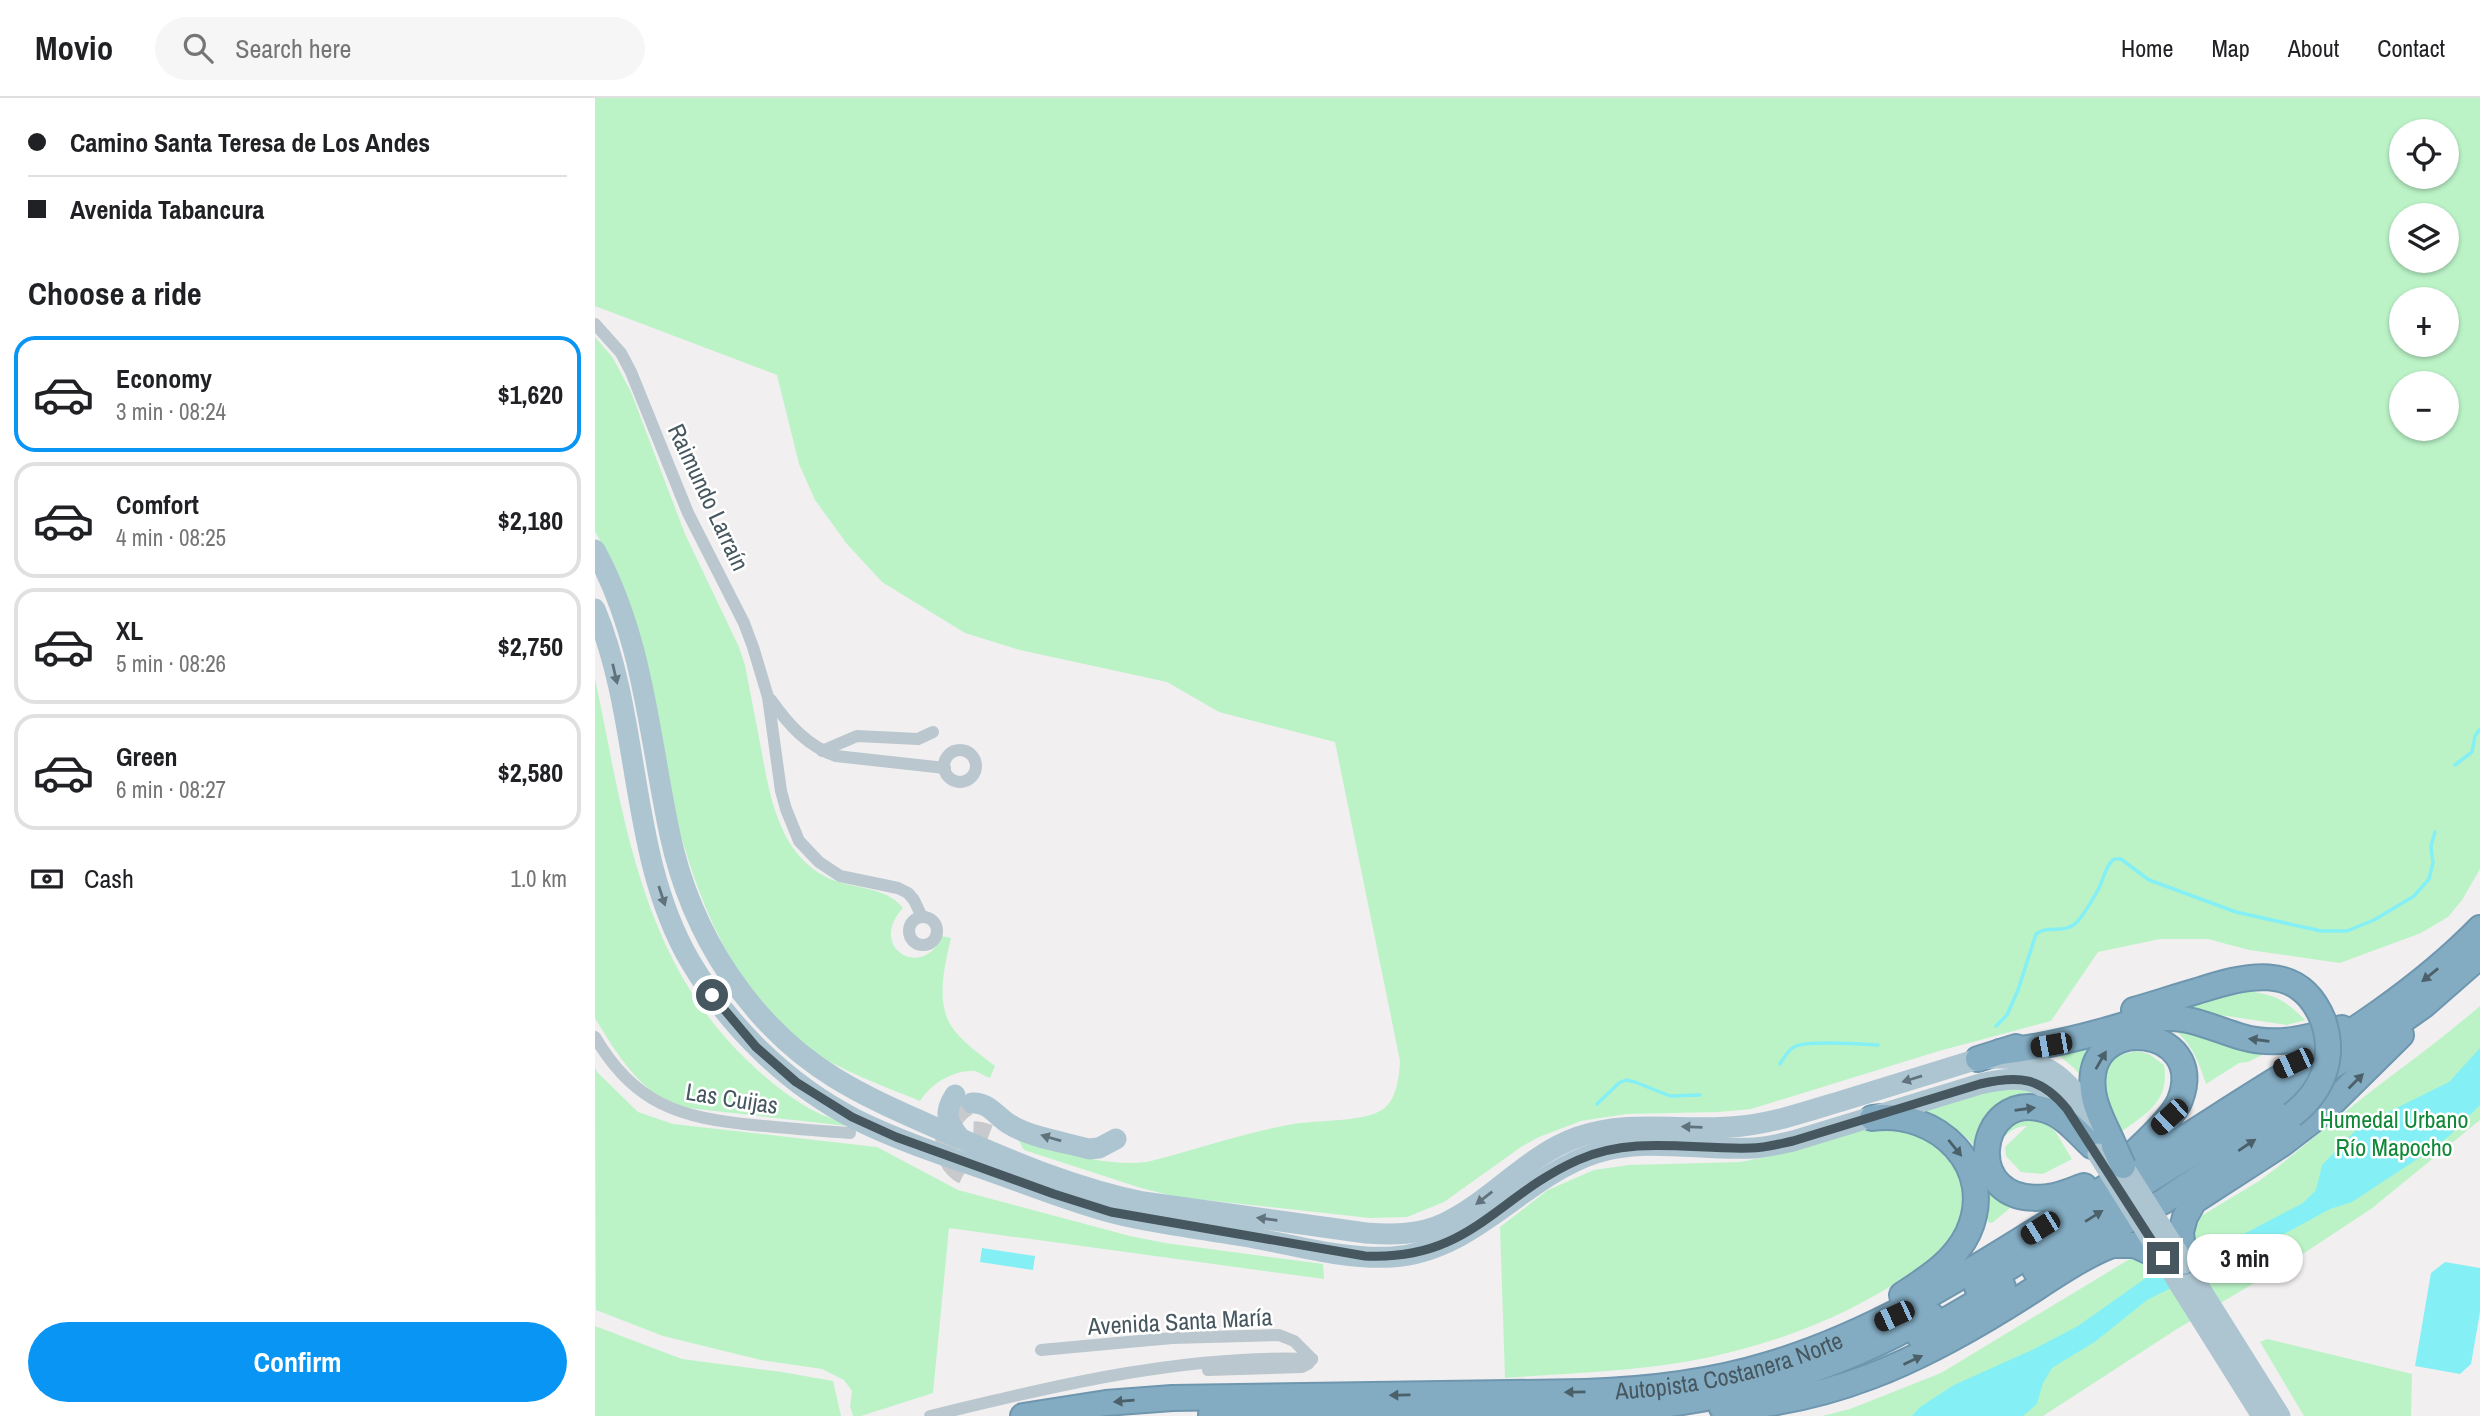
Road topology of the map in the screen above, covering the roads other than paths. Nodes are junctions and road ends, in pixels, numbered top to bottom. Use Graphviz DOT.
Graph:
graph roads {
  1 [pos="595,324"];
  2 [pos="595,550"];
  3 [pos="595,609"];
  4 [pos="768,697"];
  5 [pos="933,732"];
  6 [pos="822,751"];
  7 [pos="945,768"];
  8 [pos="922,917"];
  9 [pos="2480,928"];
  10 [pos="2480,956"];
  11 [pos="2441,991"];
  12 [pos="2372,1017"];
  13 [pos="595,1037"];
  14 [pos="2322,1050"];
  15 [pos="1989,1056"];
  16 [pos="972,1103"];
  17 [pos="1872,1118"];
  18 [pos="918,1119"];
  19 [pos="850,1133"];
  20 [pos="989,1135"];
  21 [pos="960,1138"];
  22 [pos="1115,1139"];
  23 [pos="2112,1153"];
  24 [pos="964,1174"];
  25 [pos="1029,1177"];
  26 [pos="2084,1186"];
  27 [pos="2173,1260"];
  28 [pos="1894,1316"];
  29 [pos="1041,1350"];
  30 [pos="1813,1350"];
  31 [pos="2232,1359"];
  32 [pos="1774,1382"];
  33 [pos="1631,1408"];
  34 [pos="930,1416"];
  35 [pos="1023,1416"];
  36 [pos="1151,1416"];
  37 [pos="2243,1416"];
  38 [pos="2262,1416"];
  39 [pos="2280,1416"];
  1 -- 4 [label="street, Raimundo Larraín"];
  2 -- 18 [label="main road"];
  3 -- 25 [label="main road, one-way"];
  4 -- 6 [label="street, Raimundo Larraín"];
  4 -- 8 [label="street, Raimundo Larraín"];
  5 -- 6 [label="street"];
  6 -- 7 [label="street, Raimundo Larraín"];
  9 -- 12 [label="highway, Autopista Costanera Norte, one-way"];
  10 -- 11 [label="highway, Autopista Costanera Norte"];
  27 -- 11 [label="highway, one-way"];
  32 -- 11 [label="highway, Autopista Costanera Norte, one-way"];
  12 -- 14 [label="highway, Autopista Costanera Norte"];
  12 -- 15 [label="highway, one-way"];
  13 -- 19 [label="street, Las Cuijas"];
  14 -- 23 [label="highway"];
  14 -- 28 [label="highway, Autopista Costanera Norte"];
  15 -- 23 [label="main road"];
  15 -- 25 [label="main road, one-way"];
  32 -- 15 [label="highway, one-way, bridge"];
  22 -- 16 [label="main road, one-way"];
  17 -- 23 [label="main road"];
  17 -- 25 [label="main road"];
  17 -- 30 [label="highway, one-way"];
  18 -- 21 [label="main road"];
  18 -- 21 [label="main road"];
  20 -- 25 [label="main road"];
  21 -- 25 [label="main road"];
  23 -- 26 [label="highway"];
  26 -- 23 [label="highway, one-way"];
  23 -- 27 [label="main road, bridge"];
  24 -- 25 [label="main road"];
  26 -- 28 [label="highway"];
  27 -- 31 [label="main road"];
  33 -- 27 [label="highway, one-way"];
  28 -- 30 [label="highway, Autopista Costanera Norte"];
  29 -- 34 [label="street, Avenida Santa María"];
  30 -- 35 [label="highway, Autopista Costanera Norte, one-way"];
  31 -- 37 [label="main road"];
  31 -- 38 [label="main road"];
  31 -- 39 [label="main road"];
  32 -- 33 [label="highway, Autopista Costanera Norte"];
  33 -- 36 [label="highway, Autopista Costanera Norte"];
}
